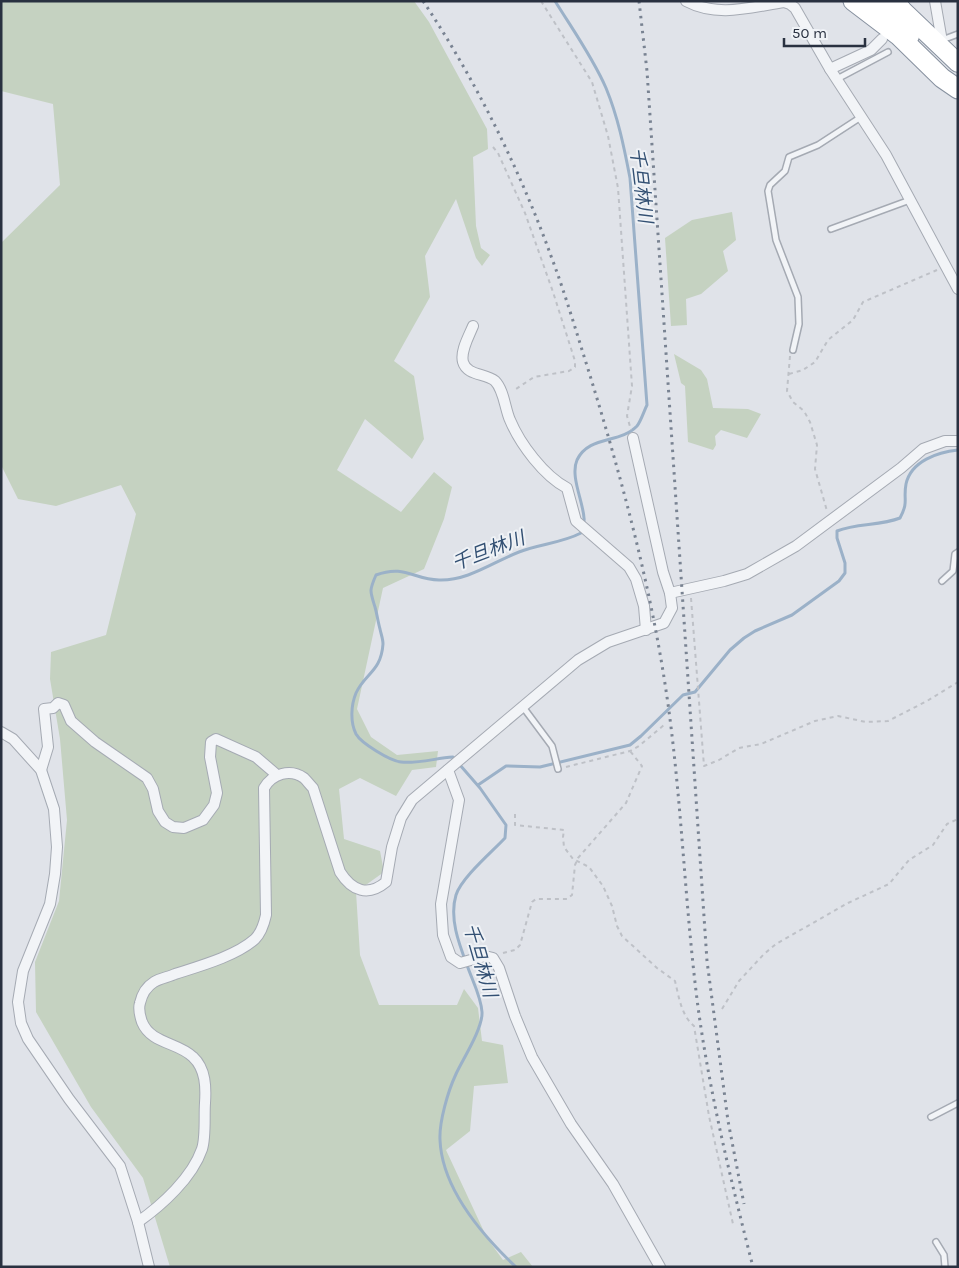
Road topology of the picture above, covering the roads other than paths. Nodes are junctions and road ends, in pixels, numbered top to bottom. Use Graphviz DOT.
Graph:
graph roads {
  1 [pos="686,1"];
  2 [pos="853,1"];
  3 [pos="873,1"];
  4 [pos="935,1"];
  5 [pos="897,4"];
  6 [pos="958,34"];
  7 [pos="882,39"];
  8 [pos="943,45"];
  9 [pos="888,52"];
  10 [pos="958,62"];
  11 [pos="830,69"];
  12 [pos="837,80"];
  13 [pos="958,81"];
  14 [pos="958,89"];
  15 [pos="861,117"];
  16 [pos="910,200"];
  17 [pos="831,229"];
  18 [pos="958,289"];
  19 [pos="473,326"];
  20 [pos="792,350"];
  21 [pos="633,438"];
  22 [pos="958,440"];
  23 [pos="958,552"];
  24 [pos="942,581"];
  25 [pos="670,593"];
  26 [pos="646,630"];
  27 [pos="523,707"];
  28 [pos="1,732"];
  29 [pos="450,768"];
  30 [pos="558,769"];
  31 [pos="40,770"];
  32 [pos="278,775"];
  33 [pos="958,1103"];
  34 [pos="931,1117"];
  35 [pos="138,1222"];
  36 [pos="936,1242"];
  37 [pos="149,1267"];
  38 [pos="660,1267"];
  39 [pos="945,1267"];
  1 -- 11 [label="street"];
  2 -- 14 [label="highway"];
  3 -- 13 [label="highway"];
  4 -- 8 [label="street"];
  5 -- 8 [label="highway"];
  6 -- 8 [label="lane"];
  7 -- 11 [label="street"];
  8 -- 10 [label="highway"];
  9 -- 12 [label="lane"];
  11 -- 12 [label="street"];
  12 -- 15 [label="street"];
  15 -- 16 [label="street"];
  15 -- 20 [label="lane"];
  16 -- 17 [label="lane"];
  16 -- 18 [label="street"];
  19 -- 26 [label="street"];
  21 -- 25 [label="street"];
  22 -- 25 [label="street"];
  23 -- 24 [label="lane"];
  25 -- 26 [label="street"];
  26 -- 27 [label="street"];
  27 -- 29 [label="street"];
  27 -- 30 [label="lane"];
  28 -- 31 [label="street"];
  29 -- 32 [label="street"];
  29 -- 38 [label="street"];
  31 -- 32 [label="street"];
  31 -- 35 [label="street"];
  32 -- 35 [label="street"];
  33 -- 34 [label="lane"];
  35 -- 37 [label="street"];
  36 -- 39 [label="lane"];
}
